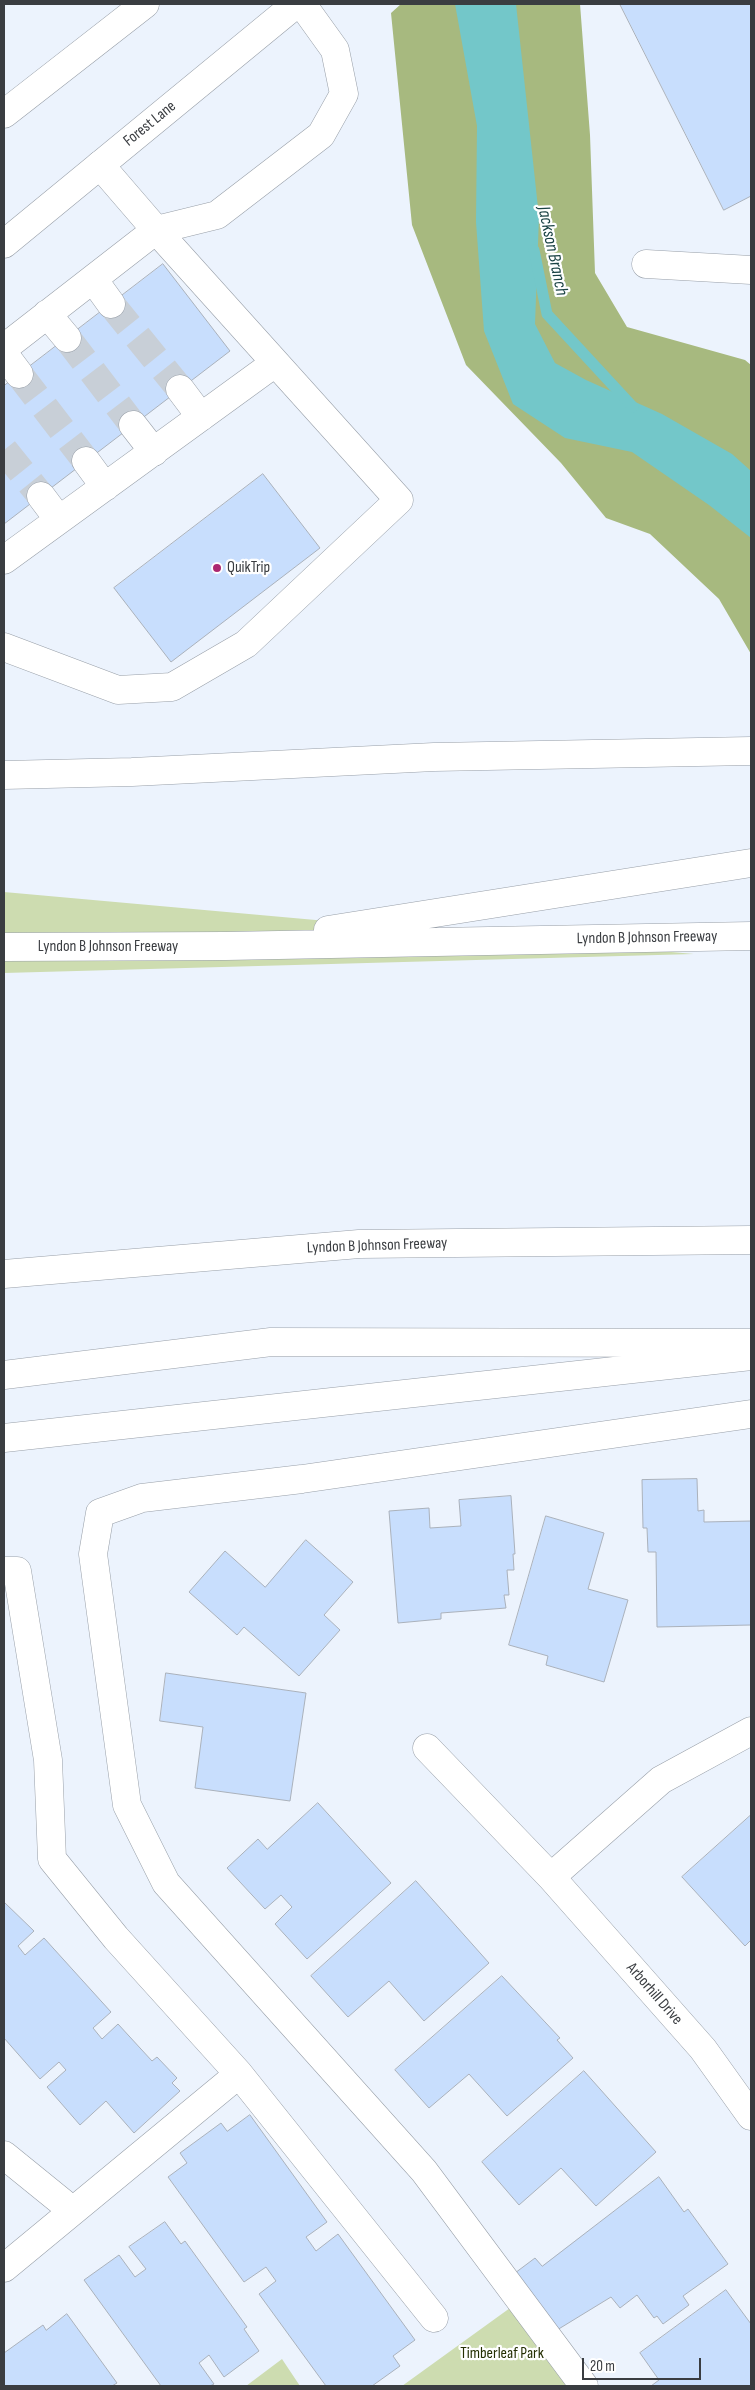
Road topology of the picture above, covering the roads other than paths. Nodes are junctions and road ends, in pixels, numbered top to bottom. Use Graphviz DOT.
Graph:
graph roads {
  1 [pos="145,4"];
  2 [pos="296,4"];
  3 [pos="302,4"];
  4 [pos="4,114"];
  5 [pos="100,165"];
  6 [pos="156,230"];
  7 [pos="4,244"];
  8 [pos="646,264"];
  9 [pos="751,270"];
  10 [pos="93,279"];
  11 [pos="111,304"];
  12 [pos="47,314"];
  13 [pos="67,338"];
  14 [pos="4,348"];
  15 [pos="275,363"];
  16 [pos="180,390"];
  17 [pos="201,417"];
  18 [pos="133,425"];
  19 [pos="154,452"];
  20 [pos="86,462"];
  21 [pos="105,487"];
  22 [pos="41,496"];
  23 [pos="59,520"];
  24 [pos="6,554"];
  25 [pos="4,647"];
  26 [pos="751,751"];
  27 [pos="4,775"];
  28 [pos="751,863"];
  29 [pos="751,936"];
  30 [pos="226,946"];
  31 [pos="4,947"];
  32 [pos="751,1240"];
  33 [pos="4,1274"];
  34 [pos="751,1343"];
  35 [pos="751,1356"];
  36 [pos="4,1375"];
  37 [pos="751,1414"];
  38 [pos="4,1438"];
  39 [pos="4,1571"];
  40 [pos="751,1731"];
  41 [pos="427,1748"];
  42 [pos="551,1877"];
  43 [pos="239,2074"];
  44 [pos="751,2116"];
  45 [pos="4,2155"];
  46 [pos="73,2211"];
  47 [pos="4,2268"];
  48 [pos="434,2318"];
  49 [pos="584,2386"];
  1 -- 4 [label="main road"];
  2 -- 5 [label="main road, Forest Lane"];
  3 -- 6 [label="main road"];
  5 -- 6 [label="main road"];
  5 -- 7 [label="main road, Forest Lane"];
  6 -- 10 [label="main road"];
  6 -- 15 [label="main road"];
  8 -- 9 [label="main road"];
  10 -- 11 [label="main road"];
  10 -- 12 [label="main road"];
  12 -- 13 [label="main road"];
  12 -- 14 [label="main road"];
  15 -- 17 [label="main road"];
  15 -- 25 [label="main road"];
  16 -- 17 [label="main road"];
  17 -- 19 [label="main road"];
  18 -- 19 [label="main road"];
  19 -- 21 [label="main road"];
  20 -- 21 [label="main road"];
  21 -- 23 [label="main road"];
  22 -- 23 [label="main road"];
  23 -- 24 [label="main road"];
  26 -- 27 [label="main road"];
  28 -- 30 [label="main road"];
  29 -- 30 [label="main road, Lyndon B Johnson Freeway"];
  30 -- 31 [label="main road, Lyndon B Johnson Freeway"];
  32 -- 33 [label="main road, Lyndon B Johnson Freeway"];
  34 -- 36 [label="main road"];
  35 -- 38 [label="main road"];
  37 -- 49 [label="main road"];
  39 -- 43 [label="main road"];
  40 -- 42 [label="main road"];
  41 -- 42 [label="main road, Arborhill Drive"];
  42 -- 44 [label="main road, Arborhill Drive"];
  43 -- 46 [label="main road"];
  43 -- 48 [label="main road"];
  45 -- 46 [label="main road"];
  46 -- 47 [label="main road"];
}
